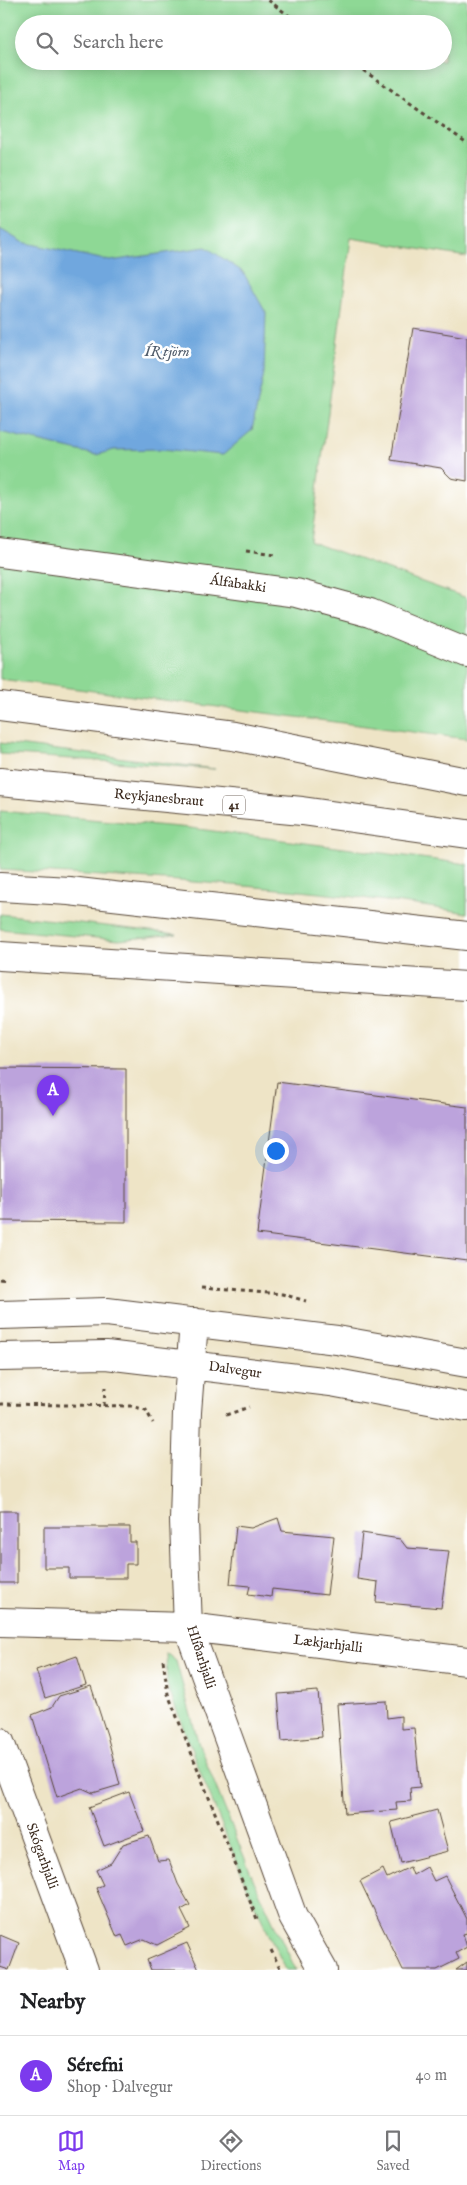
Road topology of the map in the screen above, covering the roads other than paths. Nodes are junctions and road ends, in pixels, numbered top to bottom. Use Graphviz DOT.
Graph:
graph roads {
  1 [pos="0,553"];
  2 [pos="467,653"];
  3 [pos="0,706"];
  4 [pos="0,782"];
  5 [pos="467,782"];
  6 [pos="467,834"];
  7 [pos="0,887"];
  8 [pos="467,936"];
  9 [pos="0,956"];
  10 [pos="467,986"];
  11 [pos="0,1315"];
  12 [pos="194,1322"];
  13 [pos="0,1357"];
  14 [pos="467,1363"];
  15 [pos="190,1364"];
  16 [pos="467,1407"];
  17 [pos="0,1622"];
  18 [pos="188,1627"];
  19 [pos="467,1661"];
  20 [pos="0,1742"];
  21 [pos="84,1970"];
  22 [pos="323,1970"];
  1 -- 2 [label="main road, Álfabakki"];
  3 -- 5 [label="main road"];
  4 -- 6 [label="main road, Reykjanesbraut / 41"];
  7 -- 8 [label="main road"];
  9 -- 10 [label="main road"];
  11 -- 12 [label="main road"];
  12 -- 14 [label="main road"];
  12 -- 15 [label="main road, Hlíðarhjalli"];
  13 -- 15 [label="main road, Dalvegur"];
  15 -- 16 [label="main road, Dalvegur"];
  15 -- 18 [label="main road, Hlíðarhjalli"];
  17 -- 18 [label="main road"];
  18 -- 19 [label="main road, Lækjarhjalli"];
  18 -- 22 [label="main road, Hlíðarhjalli"];
  20 -- 21 [label="main road, Skógarhjalli"];
}
